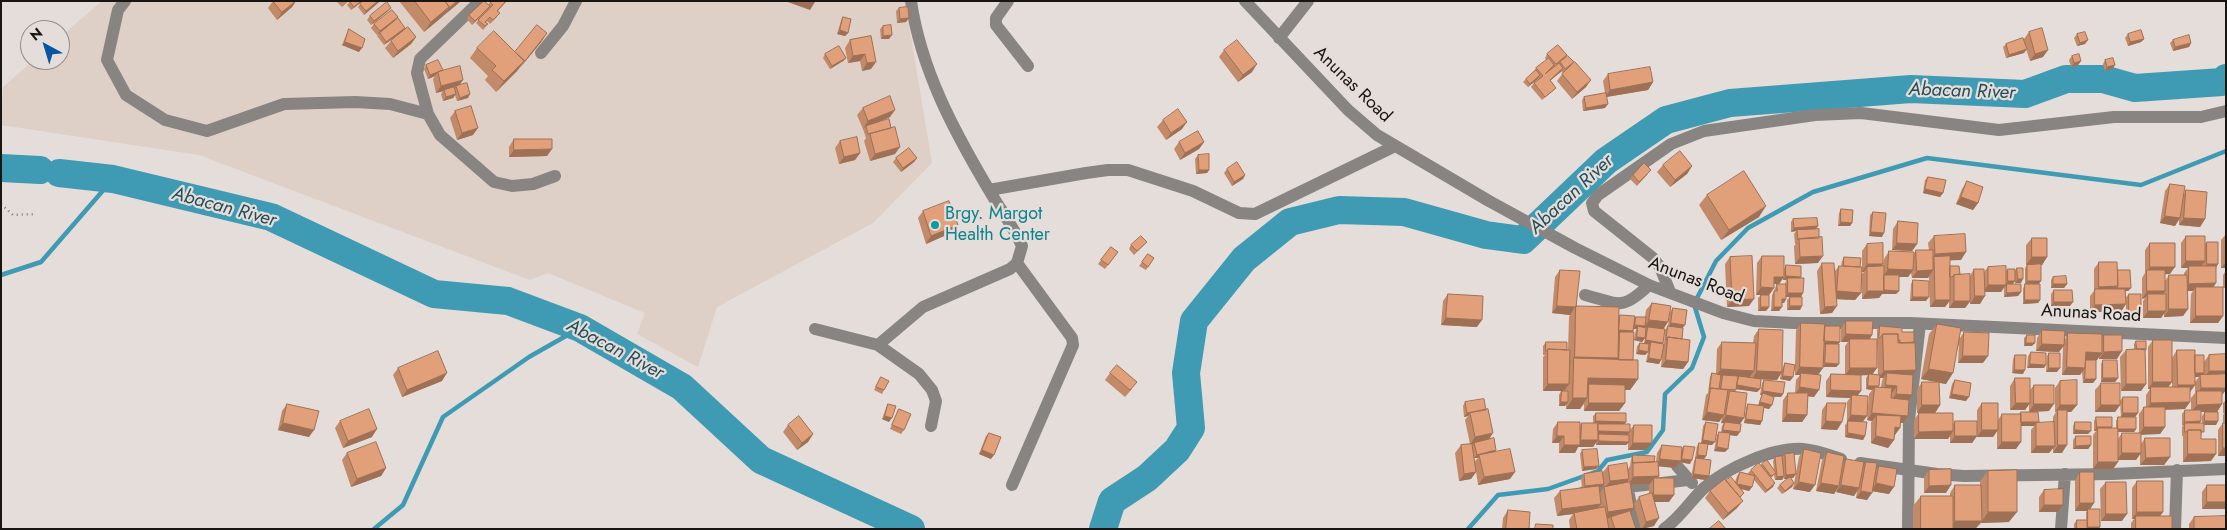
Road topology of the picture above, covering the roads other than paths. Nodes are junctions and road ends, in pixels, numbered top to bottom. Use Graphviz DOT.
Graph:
graph roads {
  1 [pos="125,1"];
  2 [pos="480,1"];
  3 [pos="576,1"];
  4 [pos="911,1"];
  5 [pos="1008,1"];
  6 [pos="1245,1"];
  7 [pos="1308,1"];
  8 [pos="1279,38"];
  9 [pos="541,53"];
  10 [pos="1028,66"];
  11 [pos="2226,111"];
  12 [pos="428,114"];
  13 [pos="1395,146"];
  14 [pos="555,176"];
  15 [pos="989,190"];
  16 [pos="1017,263"];
  17 [pos="1650,285"];
  18 [pos="1673,294"];
  19 [pos="1585,295"];
  20 [pos="1920,324"];
  21 [pos="815,329"];
  22 [pos="2226,338"];
  23 [pos="878,345"];
  24 [pos="931,426"];
  25 [pos="1677,466"];
  26 [pos="1908,470"];
  27 [pos="2177,470"];
  28 [pos="2226,470"];
  29 [pos="2065,474"];
  30 [pos="1688,480"];
  31 [pos="1012,485"];
  32 [pos="1703,489"];
  33 [pos="1580,492"];
  34 [pos="1629,495"];
  35 [pos="1636,529"];
  36 [pos="1665,529"];
  37 [pos="1908,529"];
  38 [pos="2061,529"];
  39 [pos="2175,529"];
  1 -- 12 [label="street"];
  2 -- 12 [label="street"];
  3 -- 9 [label="street"];
  4 -- 15 [label="street"];
  5 -- 10 [label="street"];
  6 -- 8 [label="street, Anunas Road"];
  7 -- 8 [label="street"];
  8 -- 13 [label="street, Anunas Road"];
  11 -- 18 [label="street"];
  12 -- 14 [label="street"];
  13 -- 15 [label="street"];
  13 -- 17 [label="street, Anunas Road"];
  15 -- 16 [label="street"];
  16 -- 23 [label="street"];
  16 -- 31 [label="street"];
  17 -- 18 [label="street, Anunas Road"];
  17 -- 19 [label="street"];
  18 -- 20 [label="street, Anunas Road"];
  20 -- 22 [label="street, Anunas Road"];
  20 -- 26 [label="street"];
  21 -- 23 [label="street"];
  23 -- 24 [label="street"];
  25 -- 30 [label="street"];
  26 -- 29 [label="street"];
  26 -- 32 [label="street"];
  26 -- 37 [label="street"];
  27 -- 28 [label="street"];
  27 -- 29 [label="street"];
  27 -- 39 [label="street"];
  29 -- 38 [label="street"];
  30 -- 32 [label="street"];
  30 -- 33 [label="street"];
  32 -- 36 [label="street"];
  34 -- 35 [label="street"];
}
